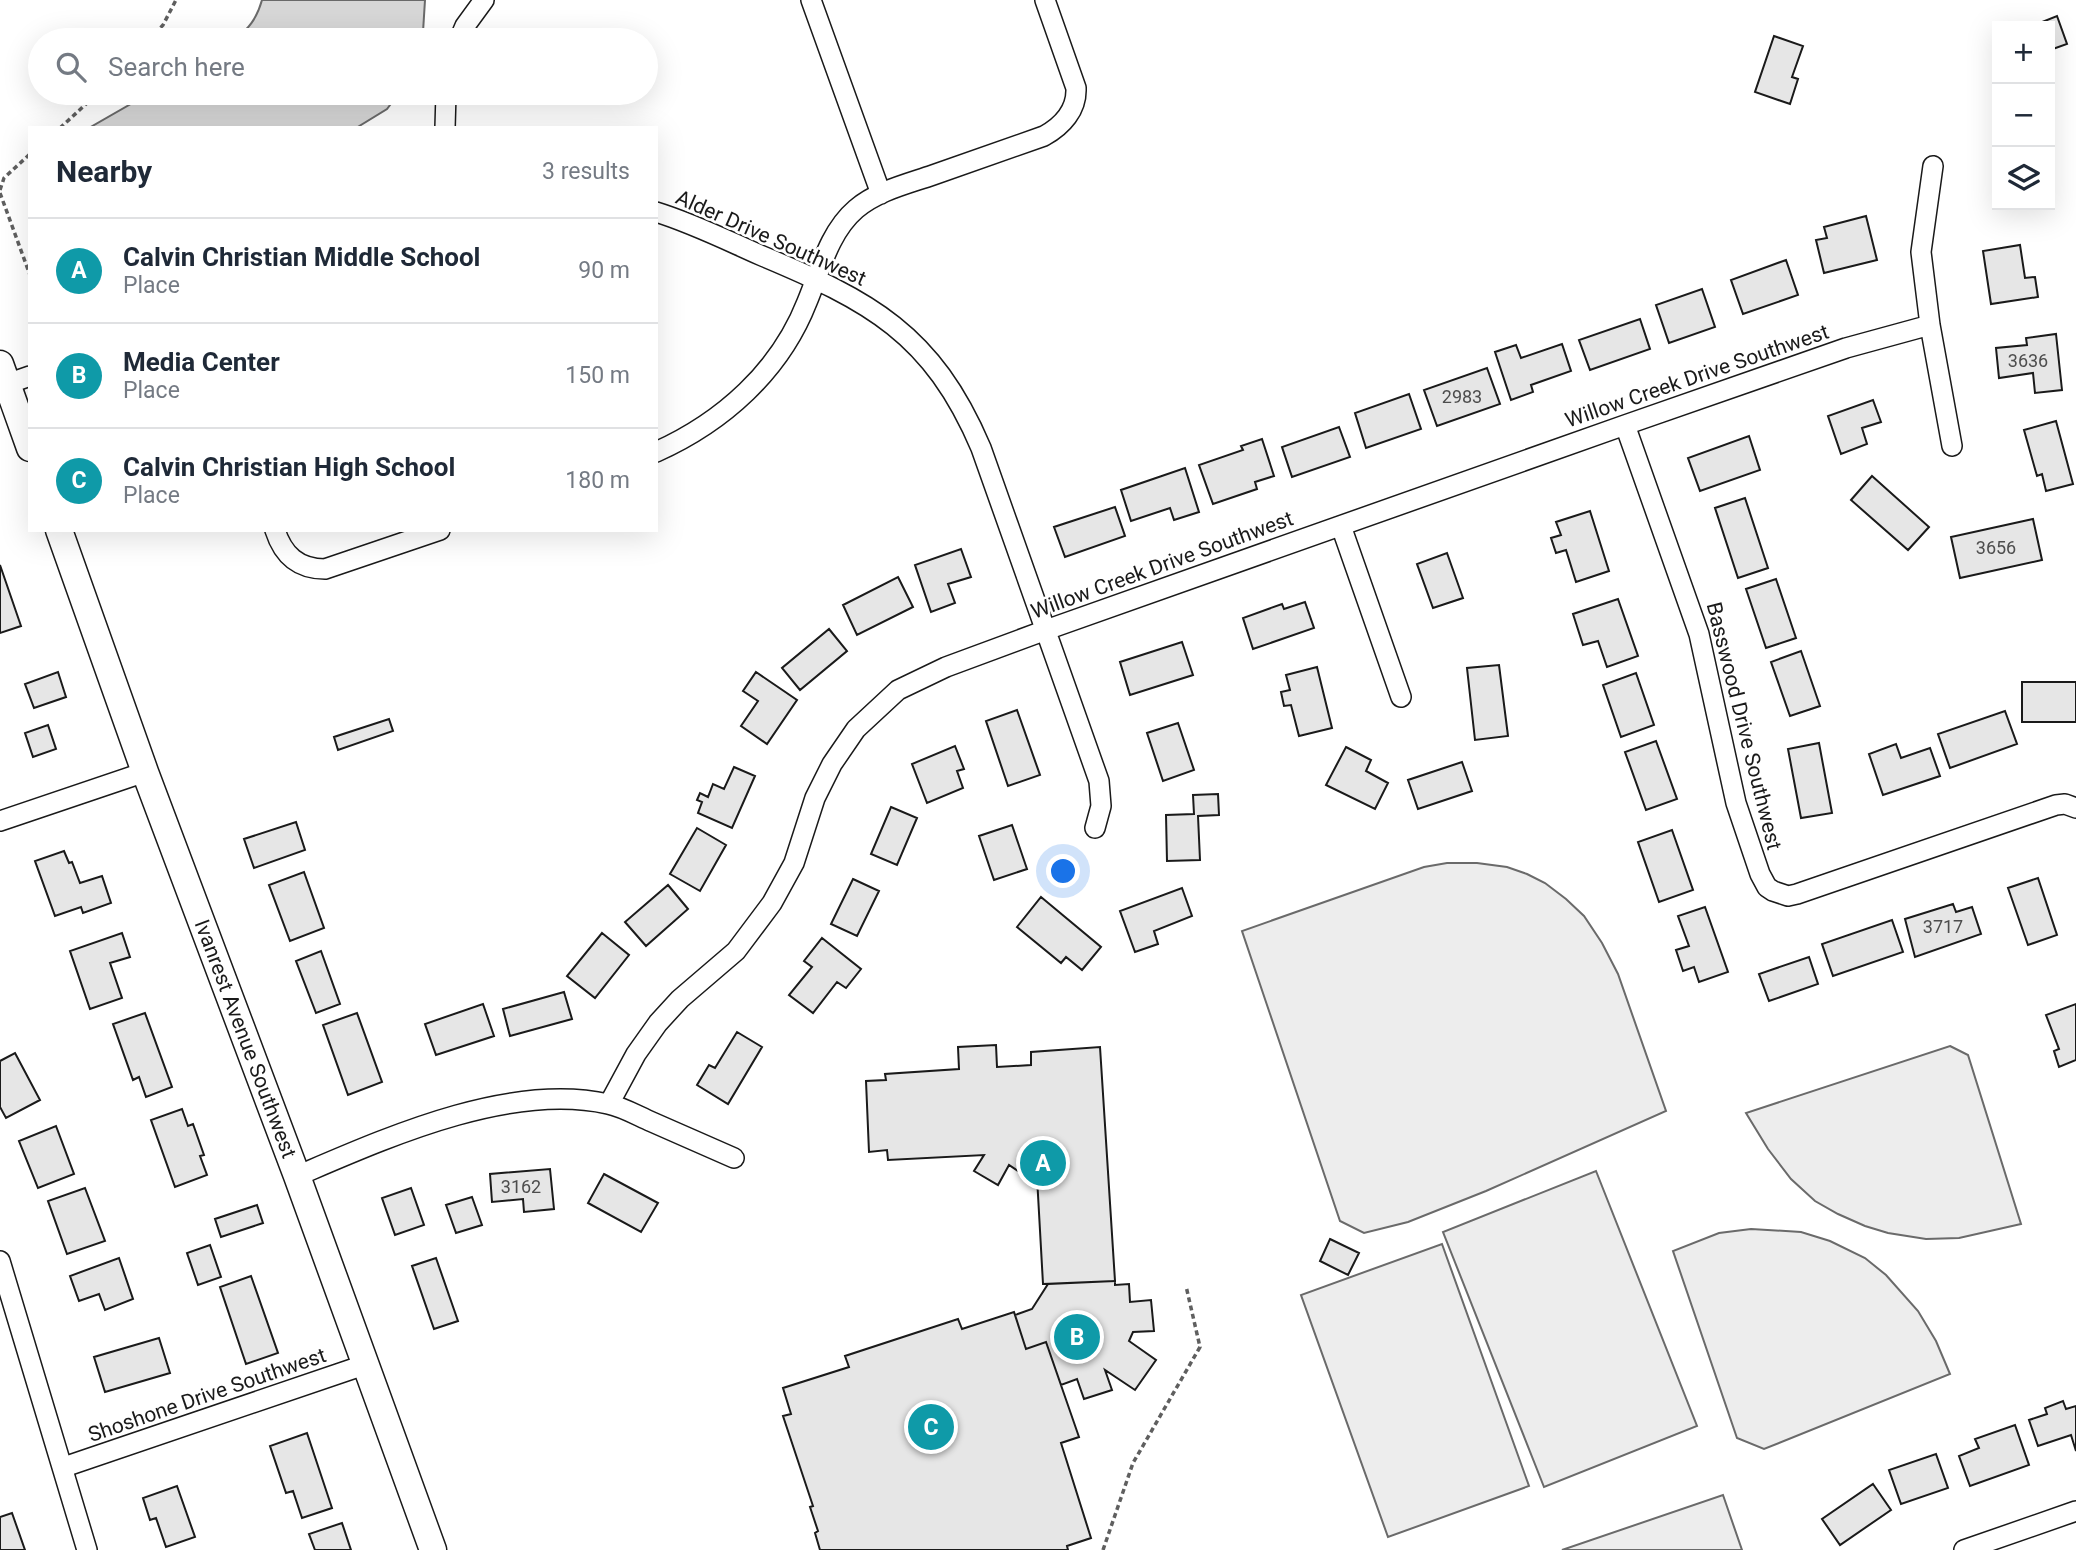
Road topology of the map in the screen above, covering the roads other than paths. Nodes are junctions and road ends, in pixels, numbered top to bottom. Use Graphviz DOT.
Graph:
graph roads {
  1 [pos="484,0"];
  2 [pos="811,0"];
  3 [pos="1045,0"];
  4 [pos="464,28"];
  5 [pos="446,105"];
  6 [pos="445,126"];
  7 [pos="1933,166"];
  8 [pos="881,194"];
  9 [pos="658,213"];
  10 [pos="816,279"];
  11 [pos="1930,325"];
  12 [pos="12,374"];
  13 [pos="1625,425"];
  14 [pos="28,440"];
  15 [pos="1952,446"];
  16 [pos="658,451"];
  17 [pos="1341,526"];
  18 [pos="60,532"];
  19 [pos="276,532"];
  20 [pos="434,532"];
  21 [pos="1046,630"];
  22 [pos="1401,697"];
  23 [pos="145,772"];
  24 [pos="2076,808"];
  25 [pos="0,821"];
  26 [pos="1095,828"];
  27 [pos="609,1104"];
  28 [pos="734,1158"];
  29 [pos="296,1176"];
  30 [pos="0,1261"];
  31 [pos="7,1308"];
  32 [pos="364,1365"];
  33 [pos="64,1467"];
  34 [pos="2076,1511"];
  35 [pos="87,1550"];
  36 [pos="433,1550"];
  37 [pos="1964,1550"];
  1 -- 4 [label="street"];
  2 -- 8 [label="street"];
  3 -- 8 [label="street"];
  5 -- 6 [label="street"];
  7 -- 11 [label="street"];
  8 -- 10 [label="street"];
  9 -- 10 [label="street, Alder Drive Southwest"];
  10 -- 16 [label="street"];
  10 -- 21 [label="street, Alder Drive Southwest"];
  11 -- 13 [label="street, Willow Creek Drive Southwest"];
  11 -- 15 [label="street"];
  12 -- 14 [label="street"];
  13 -- 17 [label="street, Willow Creek Drive Southwest"];
  13 -- 24 [label="street, Basswood Drive Southwest"];
  17 -- 21 [label="street, Willow Creek Drive Southwest"];
  17 -- 22 [label="street"];
  18 -- 23 [label="street, Ivanrest Avenue Southwest"];
  19 -- 20 [label="street"];
  21 -- 26 [label="street, Alder Drive Southwest"];
  21 -- 27 [label="street, Willow Creek Drive Southwest"];
  23 -- 25 [label="street"];
  23 -- 29 [label="street, Ivanrest Avenue Southwest"];
  27 -- 28 [label="street"];
  27 -- 29 [label="street"];
  29 -- 32 [label="street, Ivanrest Avenue Southwest"];
  30 -- 31 [label="street"];
  31 -- 33 [label="street"];
  32 -- 33 [label="street, Shoshone Drive Southwest"];
  32 -- 36 [label="street, Ivanrest Avenue Southwest"];
  33 -- 35 [label="street"];
  34 -- 37 [label="street"];
}
